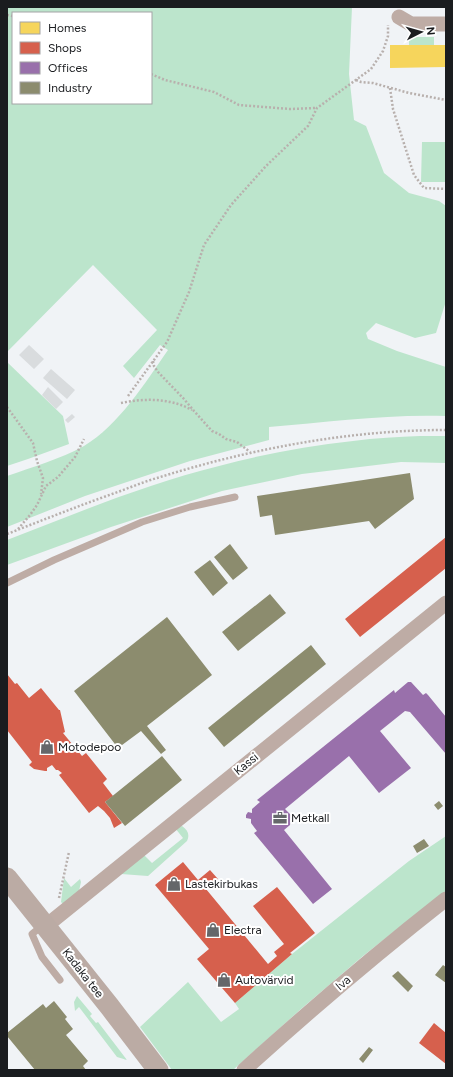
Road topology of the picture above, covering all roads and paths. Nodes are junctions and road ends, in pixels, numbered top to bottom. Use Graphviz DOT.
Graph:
graph roads {
  1 [pos="399,17"];
  2 [pos="446,24"];
  3 [pos="388,36"];
  4 [pos="152,74"];
  5 [pos="356,80"];
  6 [pos="390,88"];
  7 [pos="446,100"];
  8 [pos="317,108"];
  9 [pos="446,189"];
  10 [pos="153,361"];
  11 [pos="128,396"];
  12 [pos="121,403"];
  13 [pos="7,407"];
  14 [pos="194,411"];
  15 [pos="446,430"];
  16 [pos="84,439"];
  17 [pos="250,452"];
  18 [pos="41,496"];
  19 [pos="235,497"];
  20 [pos="17,530"];
  21 [pos="7,534"];
  22 [pos="7,583"];
  23 [pos="446,603"];
  24 [pos="69,852"];
  25 [pos="7,878"];
  26 [pos="446,899"];
  27 [pos="58,900"];
  28 [pos="46,925"];
  29 [pos="60,980"];
  30 [pos="152,1066"];
  31 [pos="244,1070"];
  1 -- 2 [label="street"];
  3 -- 5 [label="path"];
  4 -- 8 [label="path"];
  5 -- 6 [label="path"];
  5 -- 8 [label="path"];
  6 -- 7 [label="path"];
  6 -- 9 [label="path"];
  8 -- 10 [label="path"];
  10 -- 11 [label="path"];
  10 -- 14 [label="path"];
  12 -- 14 [label="path"];
  13 -- 18 [label="path"];
  14 -- 17 [label="path"];
  15 -- 17 [label="path"];
  16 -- 18 [label="path"];
  17 -- 20 [label="path"];
  18 -- 20 [label="path"];
  19 -- 22 [label="lane"];
  20 -- 21 [label="path"];
  23 -- 28 [label="street, Kassi"];
  24 -- 27 [label="path"];
  25 -- 28 [label="main road, Kadaka tee"];
  26 -- 31 [label="street, Iva"];
  28 -- 29 [label="lane"];
  28 -- 30 [label="main road, Kadaka tee"];
}
